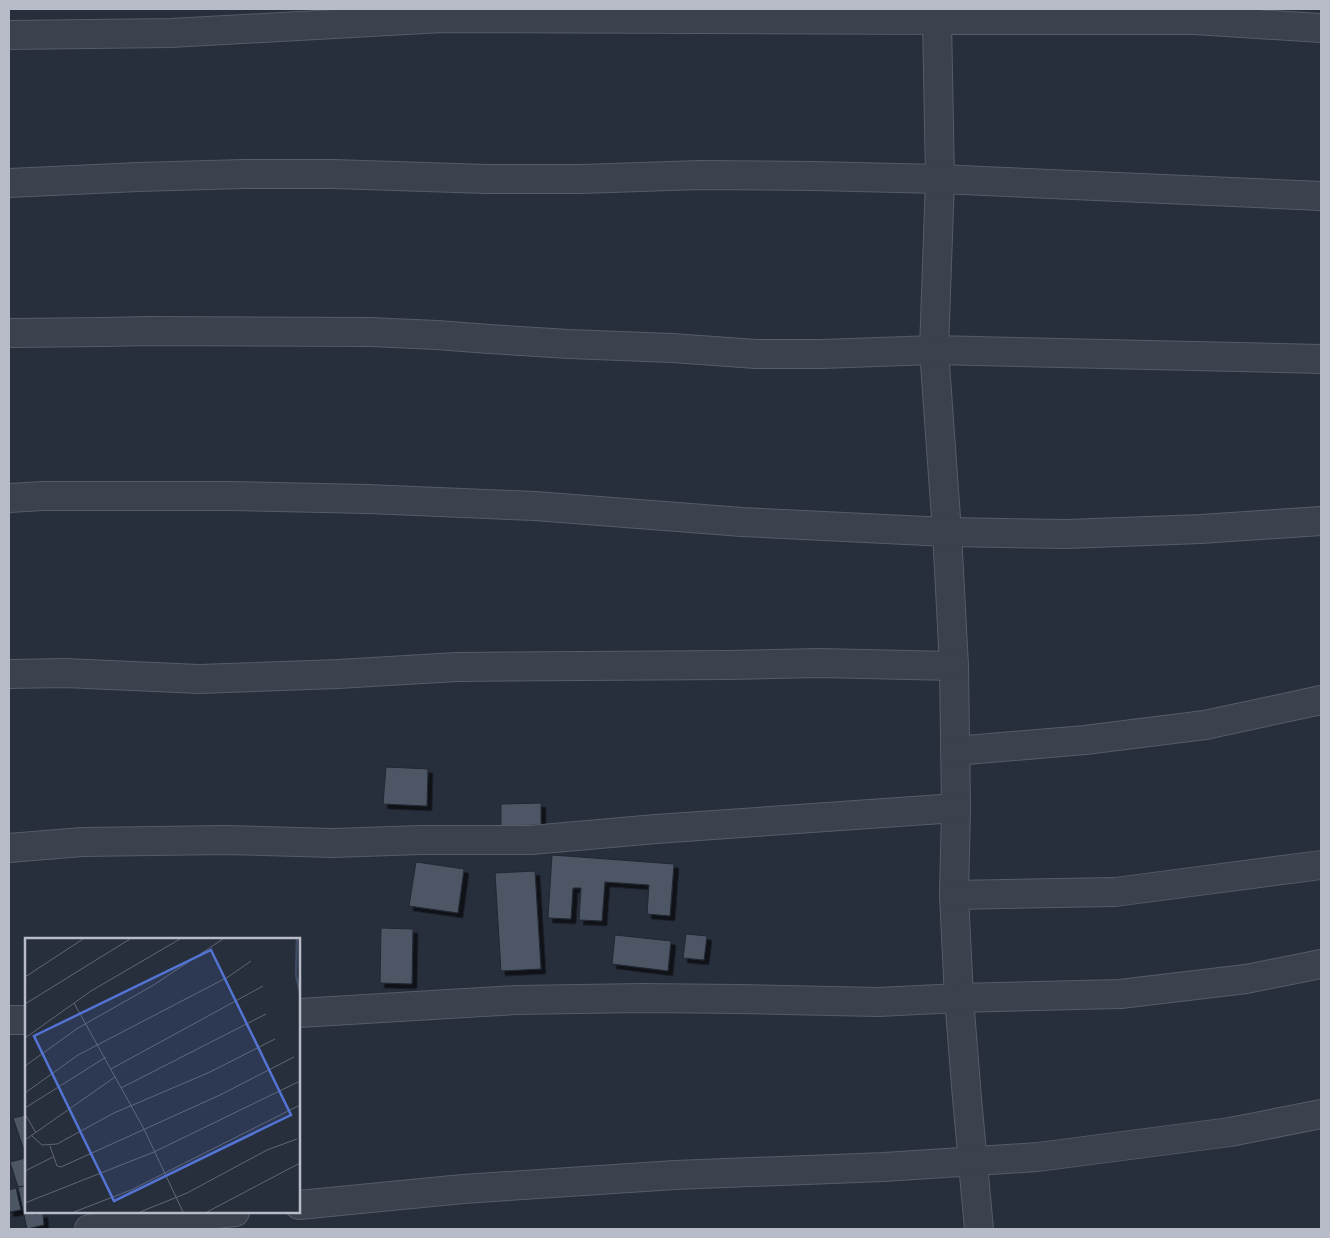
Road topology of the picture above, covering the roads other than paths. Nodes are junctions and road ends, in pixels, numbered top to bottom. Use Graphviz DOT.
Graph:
graph roads {
  1 [pos="938,15"];
  2 [pos="1321,28"];
  3 [pos="9,34"];
  4 [pos="940,179"];
  5 [pos="9,184"];
  6 [pos="1321,196"];
  7 [pos="9,333"];
  8 [pos="934,350"];
  9 [pos="1321,359"];
  10 [pos="9,498"];
  11 [pos="1321,521"];
  12 [pos="947,532"];
  13 [pos="954,666"];
  14 [pos="9,674"];
  15 [pos="1321,700"];
  16 [pos="955,751"];
  17 [pos="956,808"];
  18 [pos="9,848"];
  19 [pos="1321,865"];
  20 [pos="954,895"];
  21 [pos="1321,964"];
  22 [pos="959,998"];
  23 [pos="300,1013"];
  24 [pos="9,1020"];
  25 [pos="25,1020"];
  26 [pos="1321,1114"];
  27 [pos="973,1162"];
  28 [pos="300,1205"];
  29 [pos="225,1213"];
  30 [pos="89,1229"];
  31 [pos="978,1229"];
  1 -- 2 [label="street"];
  1 -- 3 [label="street"];
  1 -- 4 [label="street"];
  4 -- 5 [label="street"];
  4 -- 6 [label="street"];
  4 -- 8 [label="street"];
  7 -- 8 [label="street"];
  8 -- 9 [label="street"];
  8 -- 12 [label="street"];
  10 -- 12 [label="street"];
  11 -- 12 [label="street"];
  12 -- 13 [label="street"];
  13 -- 14 [label="street"];
  13 -- 16 [label="street"];
  15 -- 16 [label="street"];
  16 -- 17 [label="street"];
  17 -- 18 [label="street"];
  17 -- 20 [label="street"];
  19 -- 20 [label="street"];
  20 -- 22 [label="street"];
  21 -- 22 [label="street"];
  22 -- 23 [label="street"];
  22 -- 27 [label="street"];
  24 -- 25 [label="street"];
  26 -- 27 [label="street"];
  27 -- 28 [label="street"];
  27 -- 31 [label="street"];
  29 -- 30 [label="street"];
}
